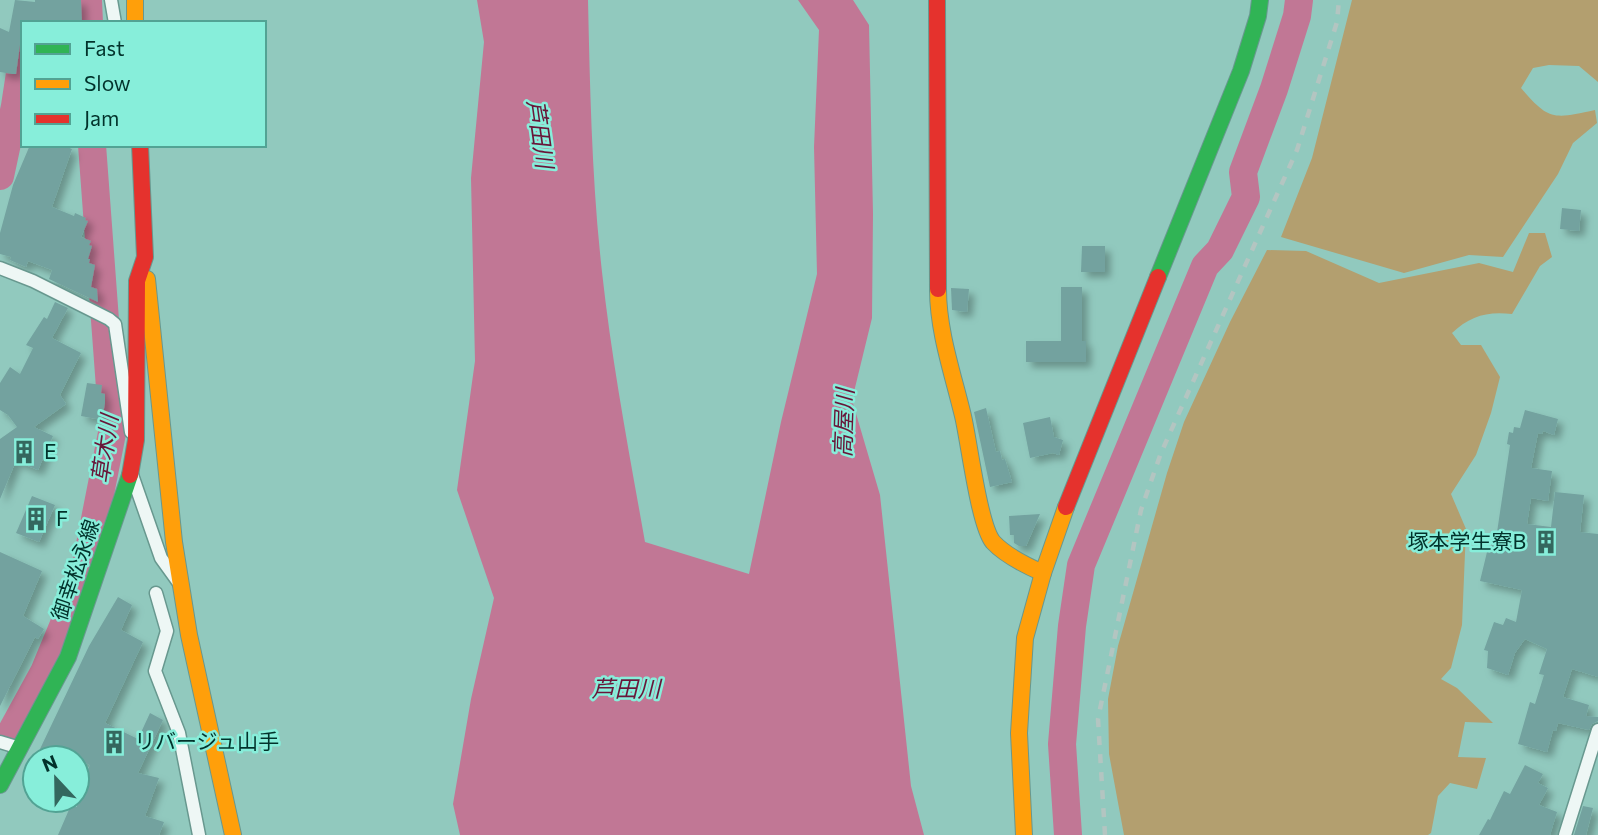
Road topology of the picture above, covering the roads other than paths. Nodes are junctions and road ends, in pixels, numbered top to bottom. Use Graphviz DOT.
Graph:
graph roads {
  1 [pos="111,0"];
  2 [pos="135,0"];
  3 [pos="937,0"];
  4 [pos="1260,0"];
  5 [pos="116,21"];
  6 [pos="135,21"];
  7 [pos="139,147"];
  8 [pos="145,257"];
  9 [pos="0,268"];
  10 [pos="136,440"];
  11 [pos="131,472"];
  12 [pos="1043,573"];
  13 [pos="181,586"];
  14 [pos="156,593"];
  15 [pos="1598,730"];
  16 [pos="0,742"];
  17 [pos="19,748"];
  18 [pos="0,785"];
  19 [pos="200,835"];
  20 [pos="233,835"];
  21 [pos="1024,835"];
  22 [pos="1565,835"];
  1 -- 5 [label="street"];
  2 -- 6 [label="street"];
  3 -- 12 [label="street"];
  4 -- 12 [label="street"];
  7 -- 8 [label="street, 御幸松永線"];
  8 -- 10 [label="street, 御幸松永線"];
  8 -- 13 [label="street"];
  9 -- 10 [label="street"];
  10 -- 11 [label="street, 御幸松永線"];
  11 -- 13 [label="street"];
  11 -- 17 [label="street, 御幸松永線"];
  12 -- 21 [label="street"];
  13 -- 20 [label="street"];
  14 -- 19 [label="street"];
  15 -- 22 [label="street"];
  16 -- 17 [label="street"];
  17 -- 18 [label="street, 御幸松永線"];
}
